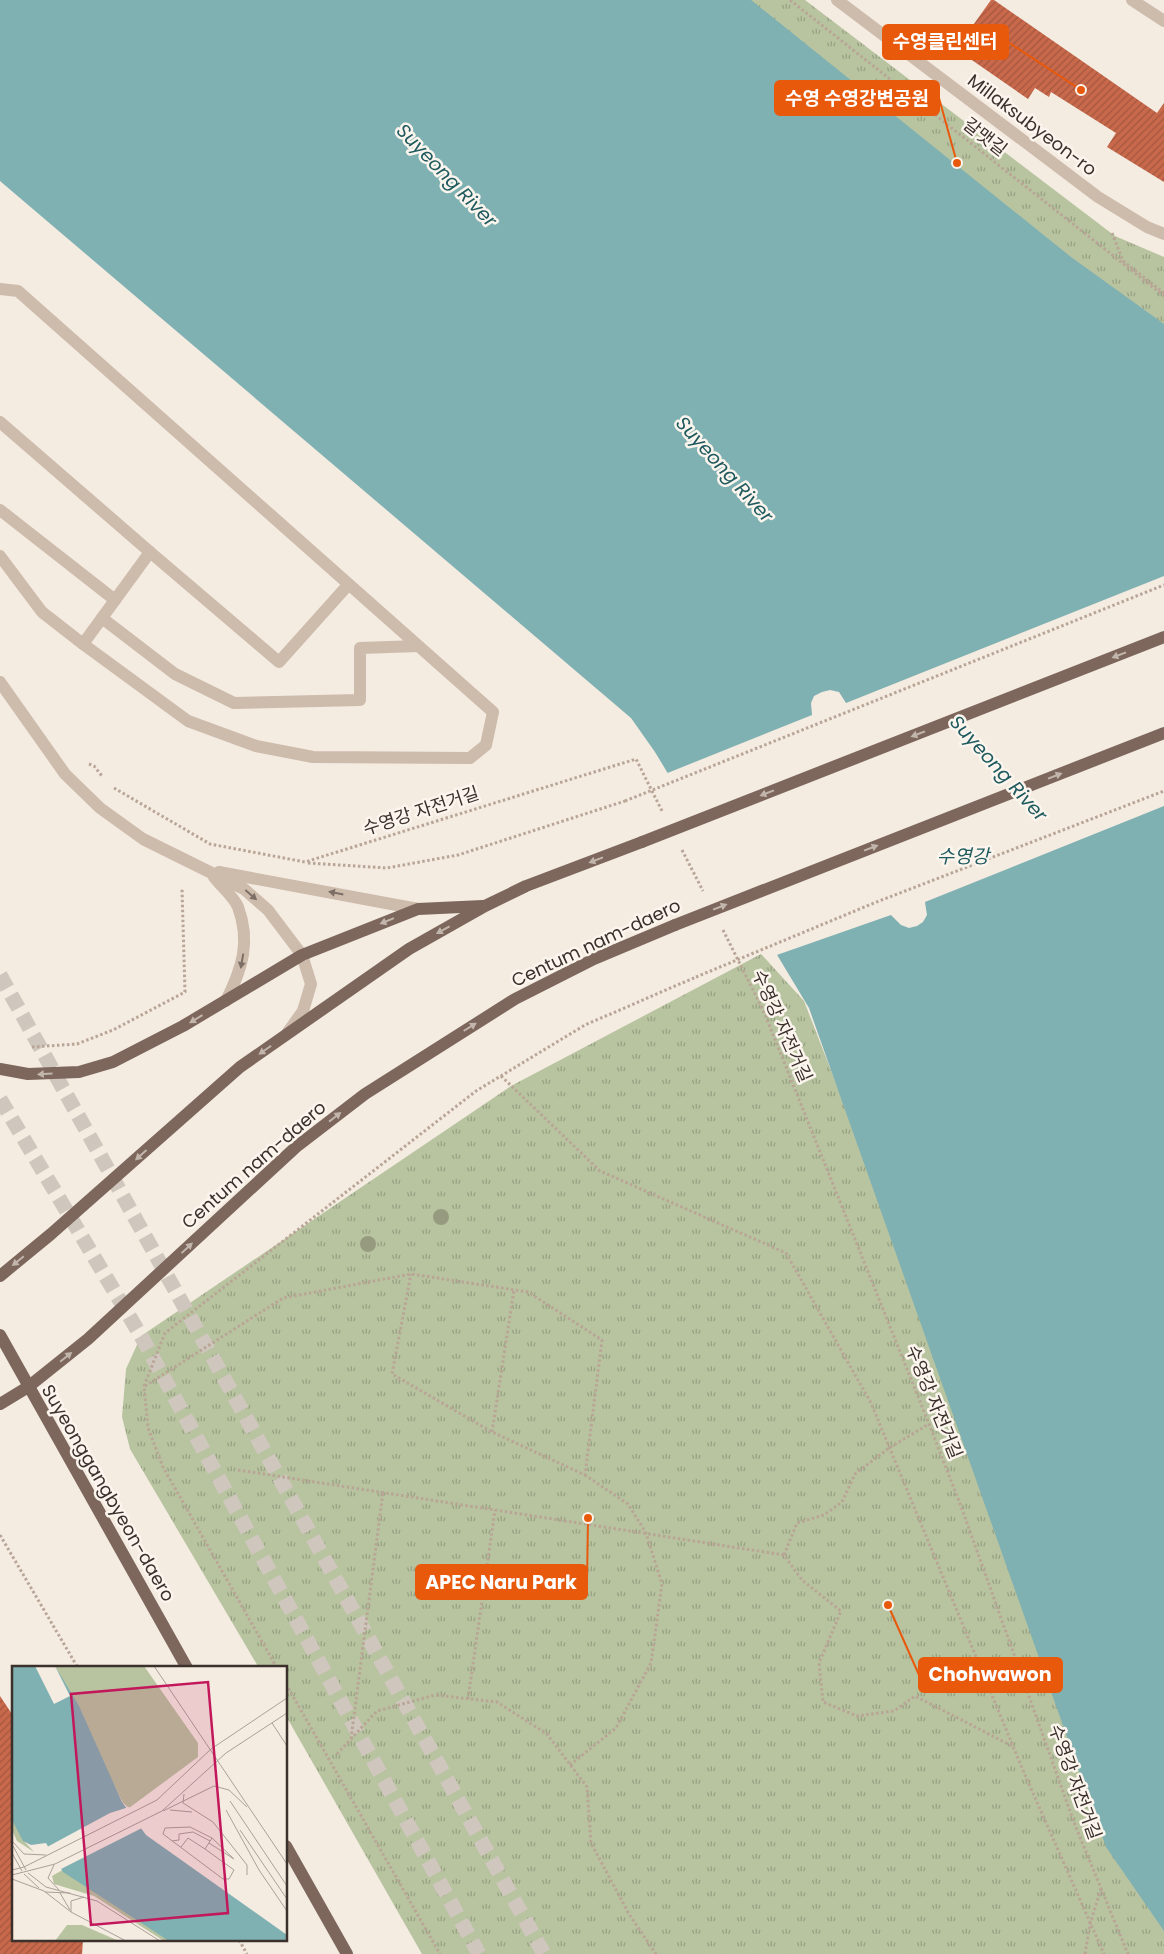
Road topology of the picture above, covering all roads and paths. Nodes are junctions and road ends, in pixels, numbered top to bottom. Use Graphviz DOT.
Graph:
graph roads {
  1 [pos="790,0"];
  2 [pos="837,0"];
  3 [pos="1132,0"];
  4 [pos="1164,21"];
  5 [pos="1098,197"];
  6 [pos="1147,227"];
  7 [pos="1164,230"];
  8 [pos="1164,234"];
  9 [pos="0,289"];
  10 [pos="1164,293"];
  11 [pos="1164,296"];
  12 [pos="0,422"];
  13 [pos="0,510"];
  14 [pos="150,552"];
  15 [pos="0,556"];
  16 [pos="348,584"];
  17 [pos="1164,586"];
  18 [pos="115,600"];
  19 [pos="102,618"];
  20 [pos="1164,638"];
  21 [pos="83,644"];
  22 [pos="418,646"];
  23 [pos="0,682"];
  24 [pos="1164,733"];
  25 [pos="86,763"];
  26 [pos="104,779"];
  27 [pos="109,785"];
  28 [pos="1164,791"];
  29 [pos="667,820"];
  30 [pos="680,846"];
  31 [pos="304,862"];
  32 [pos="209,871"];
  33 [pos="182,889"];
  34 [pos="707,898"];
  35 [pos="485,906"];
  36 [pos="418,908"];
  37 [pos="720,925"];
  38 [pos="302,955"];
  39 [pos="226,1001"];
  40 [pos="286,1034"];
  41 [pos="32,1047"];
  42 [pos="0,1069"];
  43 [pos="502,1076"];
  44 [pos="411,1274"];
  45 [pos="0,1276"];
  46 [pos="514,1290"];
  47 [pos="0,1335"];
  48 [pos="144,1386"];
  49 [pos="28,1387"];
  50 [pos="0,1404"];
  51 [pos="929,1424"];
  52 [pos="492,1432"];
  53 [pos="889,1448"];
  54 [pos="238,1470"];
  55 [pos="586,1475"];
  56 [pos="383,1492"];
  57 [pos="494,1510"];
  58 [pos="646,1533"];
  59 [pos="0,1535"];
  60 [pos="784,1555"];
  61 [pos="77,1666"];
  62 [pos="186,1666"];
  63 [pos="276,1666"];
  64 [pos="288,1688"];
  65 [pos="468,1699"];
  66 [pos="350,1740"];
  67 [pos="1014,1747"];
  68 [pos="337,1754"];
  69 [pos="570,1765"];
  70 [pos="288,1850"];
  71 [pos="1102,1888"];
  72 [pos="1090,1924"];
  73 [pos="240,1942"];
  74 [pos="247,1954"];
  75 [pos="347,1954"];
  76 [pos="440,1954"];
  77 [pos="656,1954"];
  78 [pos="1085,1954"];
  79 [pos="1104,1954"];
  80 [pos="1128,1954"];
  1 -- 11 [label="path, 갈맷길"];
  2 -- 5 [label="street, Millaksubyeon-ro"];
  3 -- 4 [label="street"];
  5 -- 6 [label="street, Millaksubyeon-ro"];
  5 -- 10 [label="path"];
  6 -- 7 [label="street"];
  6 -- 8 [label="street, Millaksubyeon-ro"];
  9 -- 16 [label="street"];
  12 -- 14 [label="street"];
  13 -- 18 [label="street"];
  14 -- 16 [label="street"];
  14 -- 18 [label="street"];
  15 -- 21 [label="street"];
  16 -- 22 [label="street"];
  17 -- 31 [label="path, bridge"];
  18 -- 19 [label="street"];
  19 -- 21 [label="street"];
  19 -- 22 [label="street"];
  20 -- 35 [label="main road, one-way, bridge"];
  21 -- 22 [label="street"];
  23 -- 32 [label="street"];
  49 -- 24 [label="main road, Centum nam-daero, one-way, bridge"];
  25 -- 26 [label="path"];
  27 -- 31 [label="path, 수영강 자전거길"];
  28 -- 43 [label="path, bridge"];
  29 -- 31 [label="path, 수영강 자전거길"];
  30 -- 34 [label="path"];
  36 -- 32 [label="street, one-way"];
  32 -- 38 [label="street, one-way"];
  32 -- 39 [label="street, one-way"];
  33 -- 41 [label="path"];
  35 -- 36 [label="main road"];
  35 -- 40 [label="main road, one-way"];
  36 -- 38 [label="main road, one-way"];
  37 -- 51 [label="path, 수영강 자전거길"];
  38 -- 39 [label="main road"];
  38 -- 40 [label="street"];
  39 -- 42 [label="main road, one-way"];
  40 -- 45 [label="main road, one-way"];
  43 -- 48 [label="path"];
  43 -- 53 [label="path"];
  44 -- 46 [label="path"];
  44 -- 48 [label="path"];
  44 -- 52 [label="path"];
  46 -- 52 [label="path"];
  46 -- 55 [label="path"];
  47 -- 49 [label="main road, Suyeonggangbyeon-daero"];
  48 -- 63 [label="path"];
  49 -- 50 [label="main road, Centum nam-daero"];
  49 -- 62 [label="main road, Suyeonggangbyeon-daero"];
  51 -- 53 [label="path"];
  51 -- 71 [label="path, 수영강 자전거길"];
  52 -- 55 [label="path"];
  53 -- 60 [label="path"];
  53 -- 67 [label="path"];
  54 -- 56 [label="path"];
  55 -- 58 [label="path"];
  56 -- 57 [label="path"];
  56 -- 66 [label="path"];
  57 -- 58 [label="path"];
  57 -- 65 [label="path"];
  58 -- 60 [label="path"];
  58 -- 69 [label="path"];
  59 -- 61 [label="path"];
  60 -- 67 [label="path"];
  64 -- 76 [label="path"];
  65 -- 66 [label="path"];
  65 -- 69 [label="path"];
  66 -- 68 [label="path"];
  67 -- 72 [label="path"];
  69 -- 77 [label="path"];
  70 -- 75 [label="main road"];
  71 -- 72 [label="path"];
  71 -- 80 [label="path, 수영강 자전거길"];
  72 -- 78 [label="path"];
  72 -- 79 [label="path"];
  73 -- 74 [label="path"];
}
